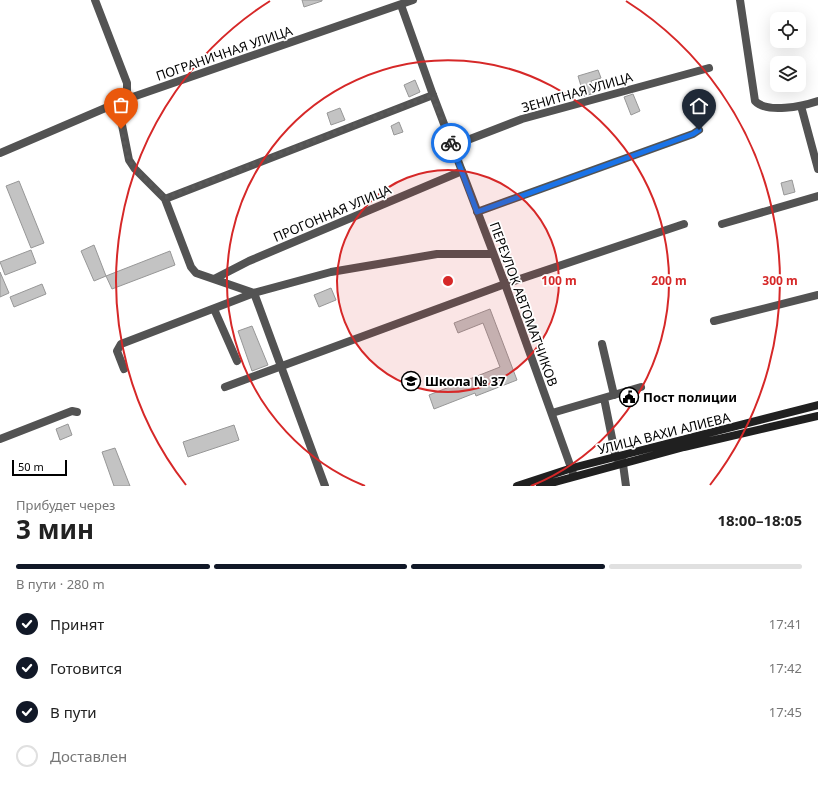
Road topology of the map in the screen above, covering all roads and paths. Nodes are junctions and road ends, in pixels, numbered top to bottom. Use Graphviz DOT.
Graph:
graph roads {
  1 [pos="95,0"];
  2 [pos="413,0"];
  3 [pos="740,0"];
  4 [pos="400,2"];
  5 [pos="710,68"];
  6 [pos="432,95"];
  7 [pos="124,100"];
  8 [pos="818,101"];
  9 [pos="801,106"];
  10 [pos="699,130"];
  11 [pos="452,146"];
  12 [pos="0,153"];
  13 [pos="818,169"];
  14 [pos="462,171"];
  15 [pos="818,196"];
  16 [pos="165,198"];
  17 [pos="477,212"];
  18 [pos="684,224"];
  19 [pos="722,224"];
  20 [pos="493,254"];
  21 [pos="214,280"];
  22 [pos="505,284"];
  23 [pos="254,293"];
  24 [pos="818,295"];
  25 [pos="214,309"];
  26 [pos="714,321"];
  27 [pos="602,344"];
  28 [pos="237,361"];
  29 [pos="281,367"];
  30 [pos="124,369"];
  31 [pos="225,387"];
  32 [pos="641,387"];
  33 [pos="614,395"];
  34 [pos="604,398"];
  35 [pos="818,406"];
  36 [pos="77,412"];
  37 [pos="552,413"];
  38 [pos="818,416"];
  39 [pos="0,439"];
  40 [pos="620,459"];
  41 [pos="573,472"];
  42 [pos="325,486"];
  43 [pos="517,486"];
  44 [pos="540,486"];
  45 [pos="626,486"];
  1 -- 7 [label="street"];
  2 -- 4 [label="street, ПОГРАНИЧНАЯ УЛИЦА"];
  3 -- 9 [label="street"];
  4 -- 6 [label="street, ПЕРЕУЛОК АВТОМАТЧИКОВ"];
  4 -- 7 [label="street, ПОГРАНИЧНАЯ УЛИЦА"];
  5 -- 11 [label="street, ЗЕНИТНАЯ УЛИЦА"];
  6 -- 11 [label="street, ПЕРЕУЛОК АВТОМАТЧИКОВ"];
  6 -- 16 [label="street"];
  7 -- 12 [label="street, ПОГРАНИЧНАЯ УЛИЦА"];
  7 -- 16 [label="street"];
  8 -- 9 [label="street"];
  9 -- 13 [label="street"];
  10 -- 17 [label="street"];
  11 -- 14 [label="street, ПЕРЕУЛОК АВТОМАТЧИКОВ"];
  14 -- 17 [label="street, ПЕРЕУЛОК АВТОМАТЧИКОВ"];
  14 -- 21 [label="street, ПРОГОННАЯ УЛИЦА"];
  15 -- 19 [label="street"];
  16 -- 21 [label="street"];
  17 -- 20 [label="street, ПЕРЕУЛОК АВТОМАТЧИКОВ"];
  18 -- 22 [label="street"];
  20 -- 22 [label="street, ПЕРЕУЛОК АВТОМАТЧИКОВ"];
  20 -- 23 [label="street"];
  21 -- 23 [label="street"];
  22 -- 29 [label="street"];
  22 -- 37 [label="street, ПЕРЕУЛОК АВТОМАТЧИКОВ"];
  23 -- 25 [label="street"];
  23 -- 29 [label="street"];
  24 -- 26 [label="street"];
  25 -- 28 [label="street"];
  25 -- 30 [label="street"];
  27 -- 33 [label="street"];
  29 -- 31 [label="street"];
  29 -- 42 [label="street"];
  32 -- 33 [label="street"];
  33 -- 34 [label="street"];
  34 -- 37 [label="street"];
  34 -- 40 [label="street"];
  35 -- 40 [label="main road, УЛИЦА ВАХИ АЛИЕВА"];
  36 -- 39 [label="street"];
  37 -- 41 [label="street, ПЕРЕУЛОК АВТОМАТЧИКОВ"];
  38 -- 40 [label="main road, УЛИЦА ВАХИ АЛИЕВА"];
  40 -- 41 [label="main road, УЛИЦА ВАХИ АЛИЕВА"];
  40 -- 45 [label="street"];
  41 -- 43 [label="main road, УЛИЦА ВАХИ АЛИЕВА"];
  41 -- 44 [label="main road, УЛИЦА ВАХИ АЛИЕВА"];
}
